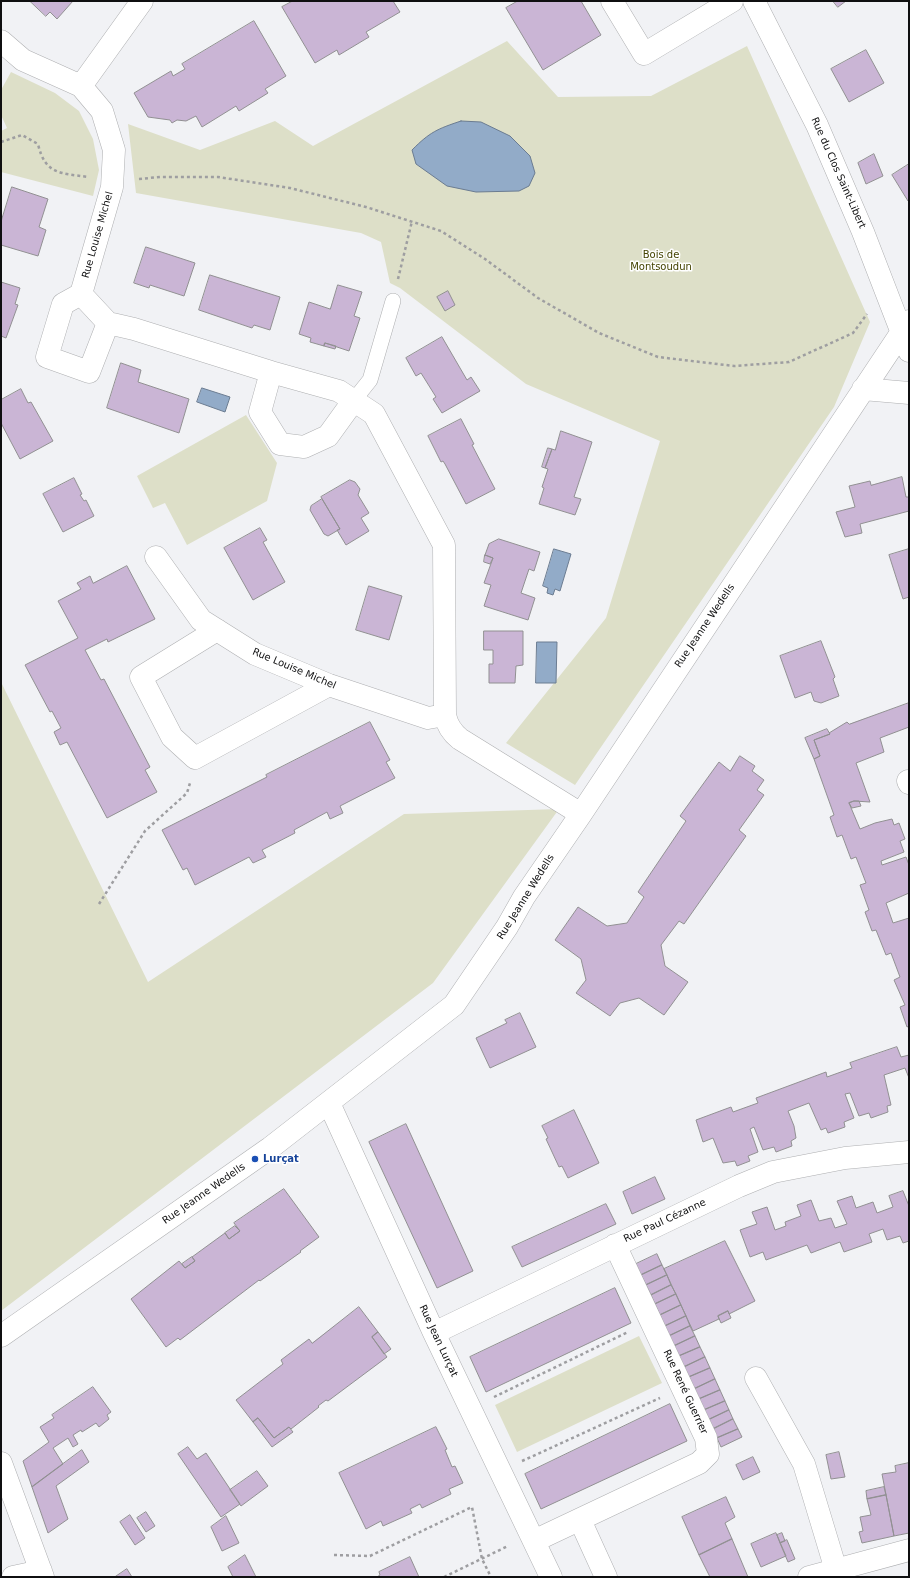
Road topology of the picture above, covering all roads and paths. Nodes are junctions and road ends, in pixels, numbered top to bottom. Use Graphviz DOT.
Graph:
graph roads {
  1 [pos="142,1"];
  2 [pos="612,1"];
  3 [pos="732,1"];
  4 [pos="754,1"];
  5 [pos="1,41"];
  6 [pos="81,86"];
  7 [pos="1,142"];
  8 [pos="113,181"];
  9 [pos="412,221"];
  10 [pos="886,290"];
  11 [pos="81,294"];
  12 [pos="393,301"];
  13 [pos="108,323"];
  14 [pos="906,326"];
  15 [pos="909,351"];
  16 [pos="271,372"];
  17 [pos="863,389"];
  18 [pos="909,393"];
  19 [pos="354,400"];
  20 [pos="156,557"];
  21 [pos="217,630"];
  22 [pos="329,685"];
  23 [pos="445,714"];
  24 [pos="199,756"];
  25 [pos="581,814"];
  26 [pos="99,904"];
  27 [pos="329,1103"];
  28 [pos="909,1152"];
  29 [pos="615,1245"];
  30 [pos="651,1322"];
  31 [pos="434,1333"];
  32 [pos="1,1336"];
  33 [pos="756,1378"];
  34 [pos="682,1387"];
  35 [pos="470,1408"];
  36 [pos="1,1463"];
  37 [pos="500,1471"];
  38 [pos="580,1520"];
  39 [pos="531,1534"];
  40 [pos="909,1550"];
  41 [pos="334,1555"];
  42 [pos="482,1559"];
  43 [pos="836,1570"];
  44 [pos="42,1574"];
  45 [pos="13,1577"];
  46 [pos="444,1577"];
  47 [pos="491,1577"];
  48 [pos="551,1577"];
  49 [pos="606,1577"];
  50 [pos="809,1577"];
  1 -- 6 [label="street"];
  2 -- 3 [label="street"];
  4 -- 10 [label="street, Rue du Clos Saint-Libert"];
  5 -- 6 [label="street, Rue Louise Michel"];
  6 -- 8 [label="street, Rue Louise Michel"];
  7 -- 8 [label="path"];
  8 -- 9 [label="path"];
  8 -- 11 [label="street, Rue Louise Michel"];
  9 -- 10 [label="path"];
  9 -- 12 [label="path"];
  10 -- 14 [label="street, Rue du Clos Saint-Libert"];
  11 -- 13 [label="street"];
  11 -- 13 [label="street"];
  12 -- 19 [label="lane"];
  13 -- 16 [label="street"];
  14 -- 15 [label="street, Rue du Clos Saint-Libert"];
  14 -- 17 [label="street, Rue Jeanne Wedells"];
  16 -- 19 [label="street"];
  16 -- 19 [label="street"];
  17 -- 18 [label="street"];
  17 -- 25 [label="street, Rue Jeanne Wedells"];
  19 -- 23 [label="street"];
  20 -- 21 [label="street, Rue Louise Michel"];
  21 -- 22 [label="street, Rue Louise Michel"];
  21 -- 24 [label="street"];
  22 -- 23 [label="street, Rue Louise Michel"];
  22 -- 24 [label="street"];
  23 -- 25 [label="street"];
  24 -- 26 [label="path"];
  25 -- 27 [label="street, Rue Jeanne Wedells"];
  27 -- 31 [label="street, Rue Jean Lurçat"];
  27 -- 32 [label="street, Rue Jeanne Wedells"];
  28 -- 29 [label="street, Rue Paul Cézanne"];
  29 -- 30 [label="street, Rue René Guerrier"];
  29 -- 31 [label="street, Rue Paul Cézanne"];
  30 -- 34 [label="street, Rue René Guerrier"];
  30 -- 35 [label="path"];
  31 -- 35 [label="street, Rue Jean Lurçat"];
  33 -- 43 [label="street"];
  34 -- 37 [label="path"];
  34 -- 38 [label="street, Rue René Guerrier"];
  35 -- 37 [label="street, Rue Jean Lurçat"];
  36 -- 44 [label="street"];
  37 -- 39 [label="street, Rue Jean Lurçat"];
  38 -- 39 [label="street, Rue René Guerrier"];
  38 -- 49 [label="street"];
  39 -- 42 [label="path"];
  39 -- 48 [label="street, Rue Jean Lurçat"];
  40 -- 43 [label="street"];
  41 -- 42 [label="path"];
  42 -- 46 [label="path"];
  42 -- 47 [label="path"];
  43 -- 50 [label="street"];
  44 -- 45 [label="street"];
}
